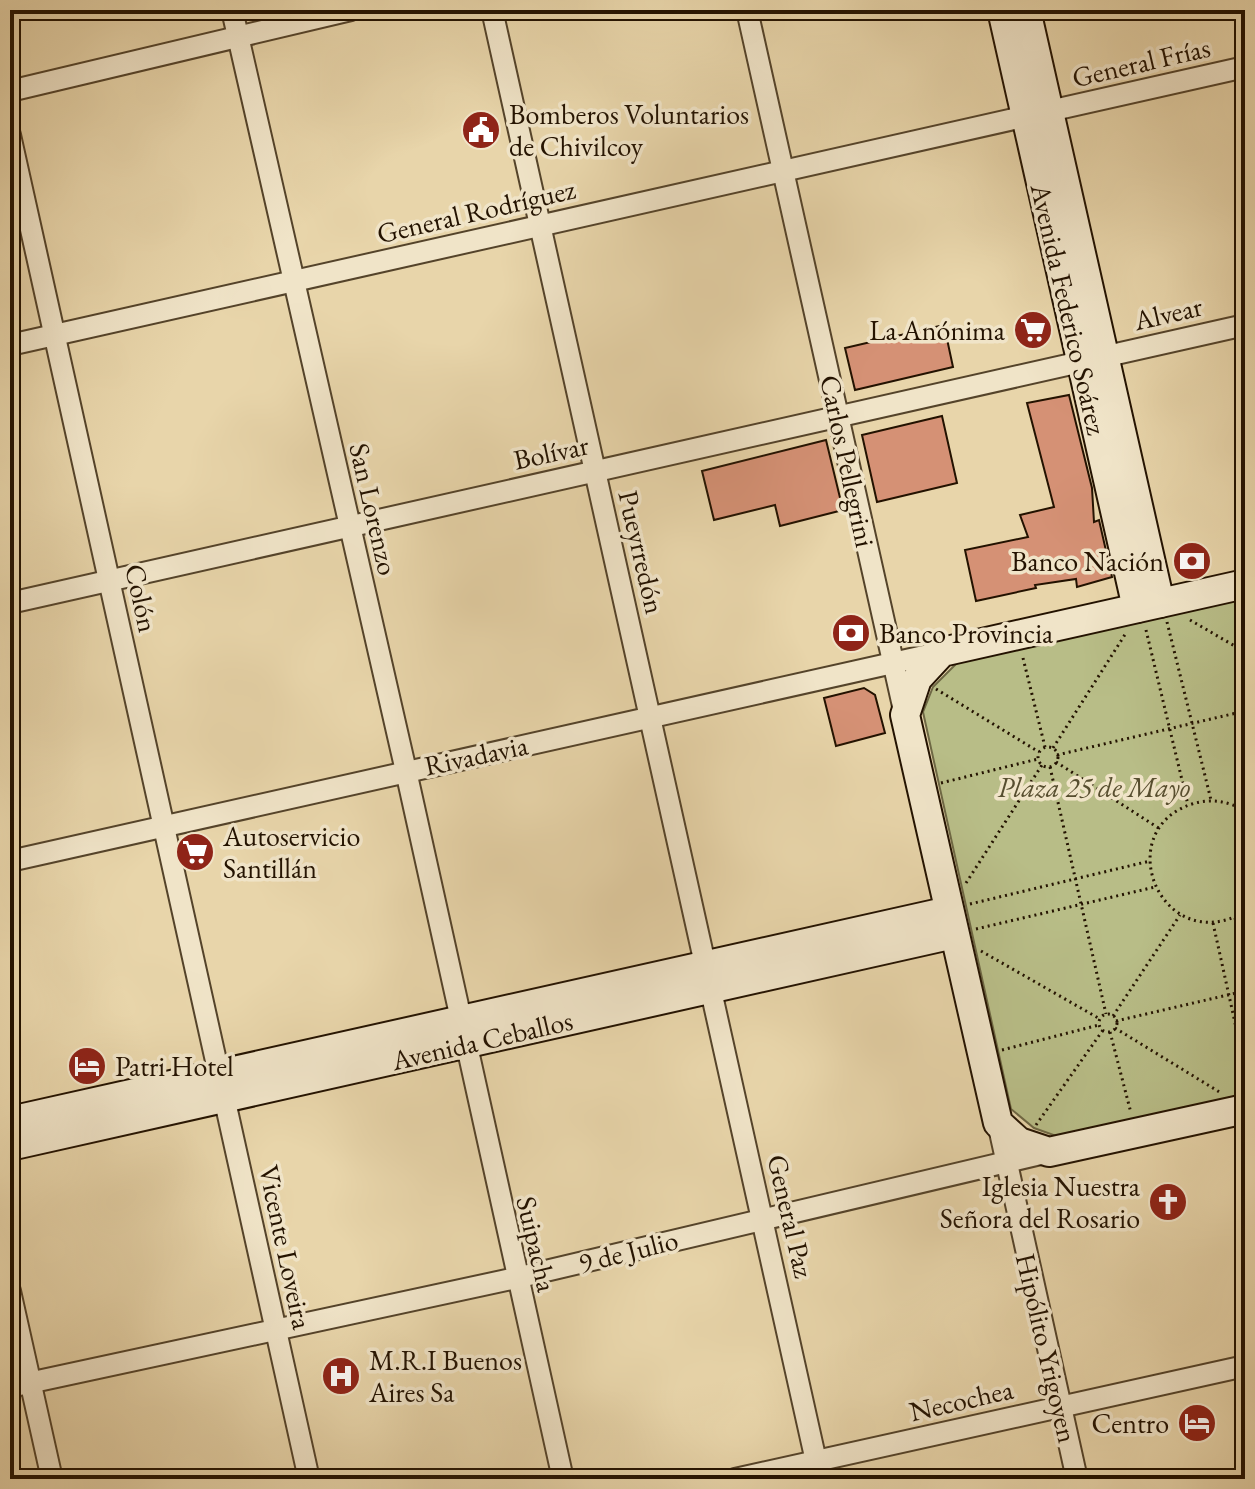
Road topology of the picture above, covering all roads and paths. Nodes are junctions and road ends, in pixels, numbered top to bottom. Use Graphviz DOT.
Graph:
graph roads {
  1 [pos="232,10"];
  2 [pos="351,10"];
  3 [pos="492,10"];
  4 [pos="747,10"];
  5 [pos="1002,10"];
  6 [pos="1026,10"];
  7 [pos="238,36"];
  8 [pos="1245,67"];
  9 [pos="10,91"];
  10 [pos="1037,114"];
  11 [pos="10,135"];
  12 [pos="785,168"];
  13 [pos="542,225"];
  14 [pos="295,280"];
  15 [pos="1245,325"];
  16 [pos="57,335"];
  17 [pos="10,345"];
  18 [pos="1093,359"];
  19 [pos="839,418"];
  20 [pos="595,471"];
  21 [pos="349,525"];
  22 [pos="110,581"];
  23 [pos="1245,584"];
  24 [pos="10,603"];
  25 [pos="1199,613"];
  26 [pos="1155,617"];
  27 [pos="1114,632"];
  28 [pos="942,652"];
  29 [pos="1245,652"];
  30 [pos="1022,653"];
  31 [pos="892,665"];
  32 [pos="941,681"];
  33 [pos="936,689"];
  34 [pos="931,697"];
  35 [pos="1245,711"];
  36 [pos="905,715"];
  37 [pos="651,717"];
  38 [pos="1192,724"];
  39 [pos="1170,729"];
  40 [pos="1045,747"];
  41 [pos="1053,748"];
  42 [pos="1039,752"];
  43 [pos="1057,755"];
  44 [pos="1038,759"];
  45 [pos="1056,762"];
  46 [pos="1042,765"];
  47 [pos="1050,767"];
  48 [pos="938,769"];
  49 [pos="406,771"];
  50 [pos="1211,800"];
  51 [pos="1188,805"];
  52 [pos="1245,809"];
  53 [pos="163,827"];
  54 [pos="1160,829"];
  55 [pos="10,861"];
  56 [pos="1150,861"];
  57 [pos="961,872"];
  58 [pos="1075,878"];
  59 [pos="1155,887"];
  60 [pos="1081,904"];
  61 [pos="1245,912"];
  62 [pos="1180,915"];
  63 [pos="1235,918"];
  64 [pos="964,919"];
  65 [pos="1213,923"];
  66 [pos="1245,961"];
  67 [pos="981,963"];
  68 [pos="707,977"];
  69 [pos="1245,991"];
  70 [pos="1229,995"];
  71 [pos="1106,1014"];
  72 [pos="1113,1016"];
  73 [pos="1100,1019"];
  74 [pos="1116,1021"];
  75 [pos="1099,1025"];
  76 [pos="1115,1028"];
  77 [pos="1103,1030"];
  78 [pos="1110,1032"];
  79 [pos="462,1033"];
  80 [pos="1001,1050"];
  81 [pos="1245,1068"];
  82 [pos="222,1086"];
  83 [pos="1235,1102"];
  84 [pos="1132,1116"];
  85 [pos="10,1121"];
  86 [pos="998,1123"];
  87 [pos="1048,1141"];
  88 [pos="10,1146"];
  89 [pos="1006,1164"];
  90 [pos="764,1219"];
  91 [pos="516,1278"];
  92 [pos="10,1291"];
  93 [pos="275,1328"];
  94 [pos="1245,1366"];
  95 [pos="31,1383"];
  96 [pos="10,1387"];
  97 [pos="1060,1406"];
  98 [pos="818,1470"];
  99 [pos="52,1479"];
  100 [pos="309,1479"];
  101 [pos="563,1479"];
  102 [pos="735,1479"];
  103 [pos="1077,1479"];
  1 -- 7 [label="street, San Lorenzo"];
  2 -- 7 [label="street"];
  3 -- 13 [label="street, Pueyrredón"];
  4 -- 12 [label="street, Carlos Pellegrini"];
  5 -- 10 [label="main road, Avenida Federico Soárez"];
  6 -- 10 [label="main road, Avenida Federico Soárez"];
  7 -- 9 [label="street"];
  7 -- 14 [label="street, San Lorenzo"];
  8 -- 10 [label="street, General Frías"];
  10 -- 12 [label="street, General Rodríguez"];
  10 -- 18 [label="main road, Avenida Federico Soárez"];
  11 -- 16 [label="street, Colón"];
  12 -- 13 [label="street, General Rodríguez"];
  12 -- 19 [label="street, Carlos Pellegrini"];
  13 -- 14 [label="street, General Rodríguez"];
  13 -- 20 [label="street, Pueyrredón"];
  14 -- 16 [label="street, General Rodríguez"];
  14 -- 21 [label="street, San Lorenzo"];
  15 -- 18 [label="street, Alvear"];
  16 -- 17 [label="street, General Rodríguez"];
  16 -- 22 [label="street, Colón"];
  18 -- 19 [label="street, Bolívar"];
  18 -- 26 [label="main road, Avenida Federico Soárez"];
  19 -- 20 [label="street, Bolívar"];
  19 -- 31 [label="street, Carlos Pellegrini"];
  20 -- 21 [label="street, Bolívar"];
  20 -- 37 [label="street, Pueyrredón"];
  21 -- 22 [label="street, Bolívar"];
  21 -- 49 [label="street, San Lorenzo"];
  22 -- 24 [label="street, Bolívar"];
  22 -- 53 [label="street, Colón"];
  23 -- 26 [label="main road, Rivadavia"];
  25 -- 29 [label="path"];
  26 -- 28 [label="main road, Rivadavia"];
  26 -- 38 [label="path"];
  26 -- 39 [label="path"];
  27 -- 41 [label="path"];
  28 -- 31 [label="street, Rivadavia"];
  28 -- 36 [label="main road"];
  30 -- 40 [label="path"];
  31 -- 36 [label="street, Carlos Pellegrini"];
  31 -- 37 [label="street, Rivadavia"];
  32 -- 33 [label="path"];
  33 -- 34 [label="path"];
  33 -- 42 [label="path"];
  35 -- 38 [label="path"];
  36 -- 64 [label="main road, Carlos Pellegrini"];
  37 -- 49 [label="street, Rivadavia"];
  37 -- 68 [label="street, Pueyrredón"];
  38 -- 39 [label="path"];
  38 -- 50 [label="path"];
  39 -- 43 [label="path"];
  39 -- 51 [label="path"];
  40 -- 41 [label="path"];
  40 -- 42 [label="path"];
  41 -- 43 [label="path"];
  42 -- 44 [label="path"];
  43 -- 45 [label="path"];
  44 -- 46 [label="path"];
  44 -- 48 [label="path"];
  45 -- 47 [label="path"];
  45 -- 54 [label="path"];
  46 -- 47 [label="path"];
  46 -- 57 [label="path"];
  47 -- 58 [label="path"];
  49 -- 53 [label="street, Rivadavia"];
  49 -- 79 [label="street, San Lorenzo"];
  50 -- 51 [label="path"];
  50 -- 52 [label="path"];
  51 -- 54 [label="path"];
  53 -- 55 [label="street, Rivadavia"];
  53 -- 82 [label="street, Colón"];
  54 -- 56 [label="path"];
  56 -- 58 [label="path"];
  56 -- 59 [label="path"];
  58 -- 60 [label="path"];
  58 -- 64 [label="path"];
  59 -- 60 [label="path"];
  59 -- 62 [label="path"];
  60 -- 64 [label="path"];
  60 -- 71 [label="path"];
  61 -- 63 [label="path"];
  62 -- 65 [label="path"];
  62 -- 72 [label="path"];
  63 -- 65 [label="path"];
  63 -- 66 [label="path"];
  64 -- 68 [label="main road, Avenida Ceballos"];
  64 -- 86 [label="main road, Hipólito Yrigoyen"];
  65 -- 70 [label="path"];
  67 -- 73 [label="path"];
  68 -- 79 [label="main road, Avenida Ceballos"];
  68 -- 90 [label="street, General Paz"];
  69 -- 70 [label="path"];
  70 -- 74 [label="path"];
  70 -- 81 [label="path"];
  71 -- 72 [label="path"];
  71 -- 73 [label="path"];
  72 -- 74 [label="path"];
  73 -- 75 [label="path"];
  74 -- 76 [label="path"];
  75 -- 77 [label="path"];
  75 -- 80 [label="path"];
  76 -- 78 [label="path"];
  76 -- 83 [label="path"];
  77 -- 78 [label="path"];
  77 -- 87 [label="path"];
  78 -- 84 [label="path"];
  79 -- 82 [label="main road, Avenida Ceballos"];
  79 -- 91 [label="street, Suipacha"];
  82 -- 85 [label="main road, Avenida Ceballos"];
  82 -- 88 [label="main road, Avenida Ceballos"];
  82 -- 93 [label="street, Vicente Loveira"];
  83 -- 87 [label="main road, 9 de Julio"];
  86 -- 87 [label="main road"];
  86 -- 89 [label="street, Hipólito Yrigoyen"];
  87 -- 89 [label="street, 9 de Julio"];
  89 -- 90 [label="street, 9 de Julio"];
  89 -- 97 [label="street, Hipólito Yrigoyen"];
  90 -- 91 [label="street, 9 de Julio"];
  90 -- 98 [label="street, General Paz"];
  91 -- 93 [label="street, 9 de Julio"];
  91 -- 101 [label="street, Suipacha"];
  92 -- 95 [label="street"];
  93 -- 95 [label="street, 9 de Julio"];
  93 -- 100 [label="street, Vicente Loveira"];
  94 -- 97 [label="street, Necochea"];
  95 -- 96 [label="street, 9 de Julio"];
  95 -- 99 [label="street"];
  97 -- 98 [label="street, Necochea"];
  97 -- 103 [label="street, Hipólito Yrigoyen"];
  98 -- 102 [label="street, Necochea"];
}
